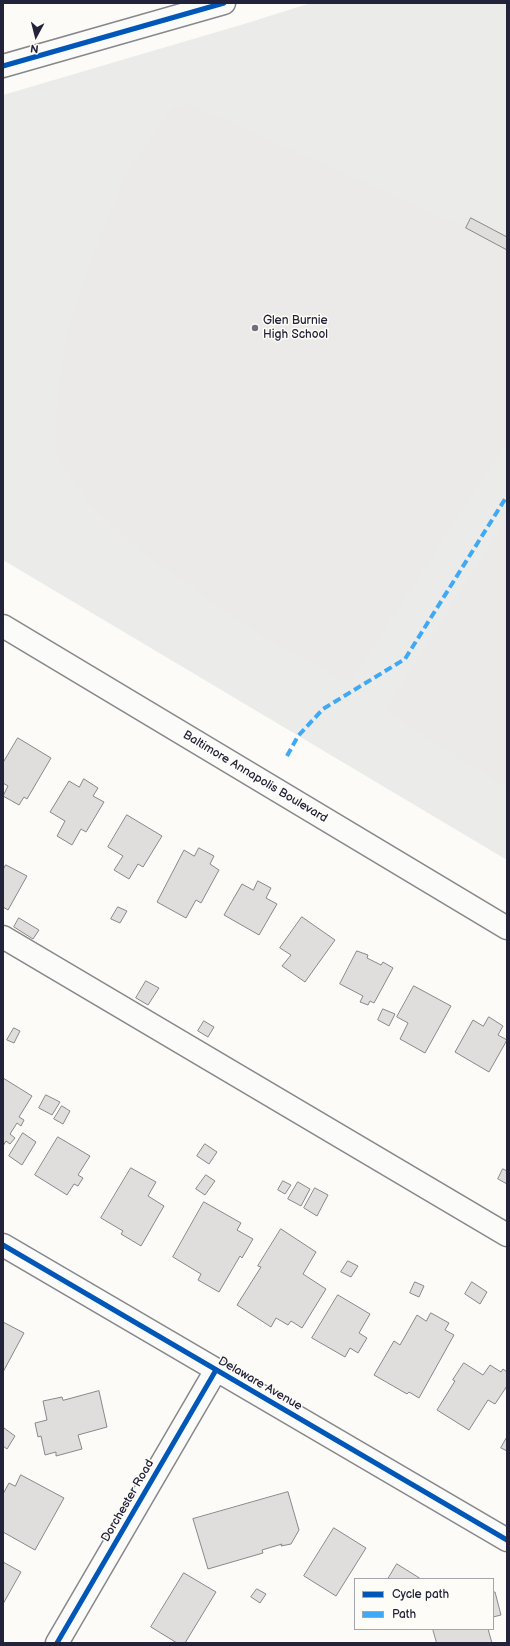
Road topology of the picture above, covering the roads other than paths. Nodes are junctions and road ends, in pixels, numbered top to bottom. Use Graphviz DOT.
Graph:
graph roads {
  1 [pos="213,5"];
  2 [pos="3,66"];
  3 [pos="3,626"];
  4 [pos="507,928"];
  5 [pos="3,937"];
  6 [pos="507,1235"];
  7 [pos="3,1245"];
  8 [pos="216,1370"];
  9 [pos="507,1540"];
  10 [pos="57,1643"];
  1 -- 2 [label="street"];
  3 -- 4 [label="street, Baltimore Annapolis Boulevard"];
  5 -- 6 [label="street"];
  7 -- 8 [label="street, Delaware Avenue"];
  8 -- 9 [label="street, Delaware Avenue"];
  8 -- 10 [label="street, Dorchester Road"];
}
